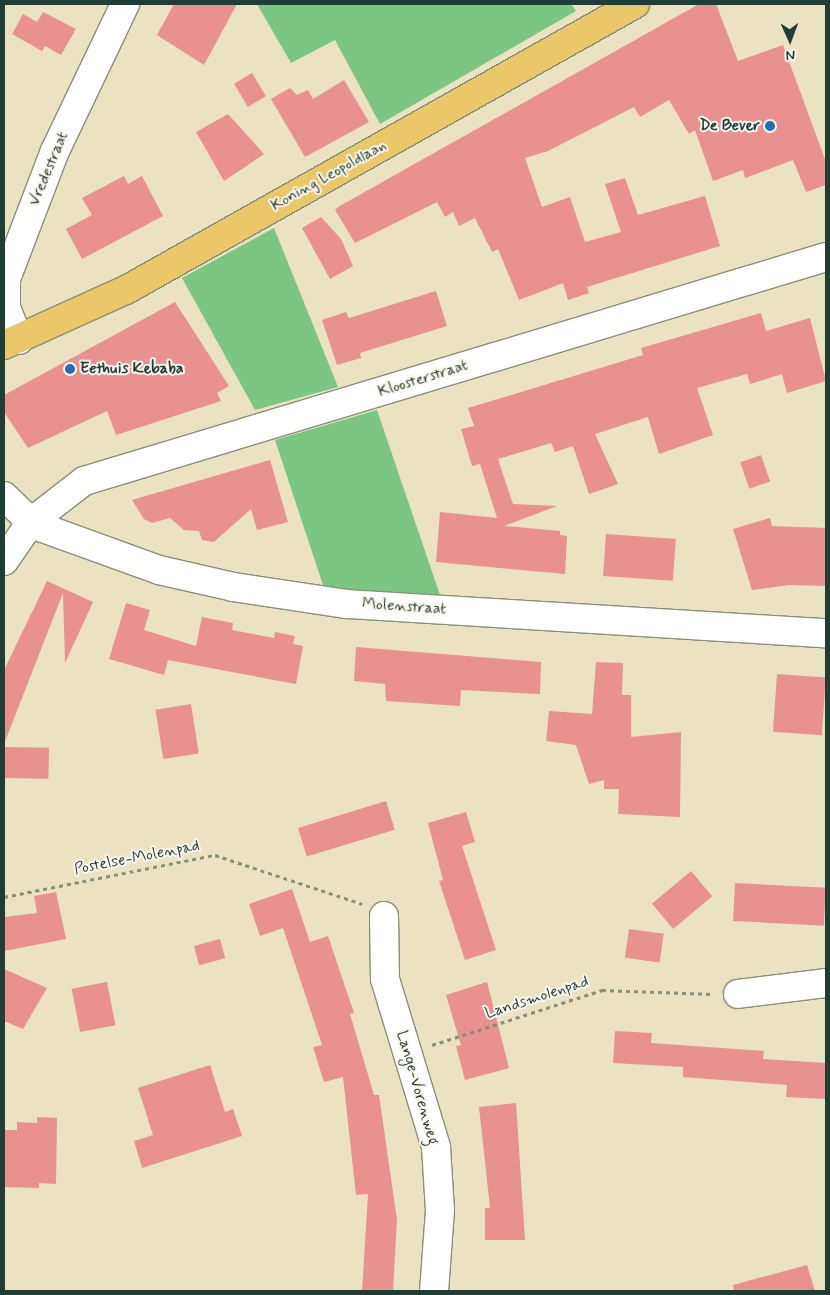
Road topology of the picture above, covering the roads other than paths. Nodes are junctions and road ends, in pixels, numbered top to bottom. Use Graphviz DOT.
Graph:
graph roads {
  1 [pos="125,4"];
  2 [pos="635,4"];
  3 [pos="826,258"];
  4 [pos="11,342"];
  5 [pos="4,496"];
  6 [pos="30,522"];
  7 [pos="4,561"];
  8 [pos="826,633"];
  9 [pos="384,916"];
  10 [pos="826,983"];
  11 [pos="738,994"];
  12 [pos="434,1291"];
  1 -- 4 [label="street, Vredestraat"];
  2 -- 4 [label="main road, Koning Leopoldlaan"];
  3 -- 6 [label="street, Kloosterstraat"];
  5 -- 6 [label="street, Molenstraat"];
  6 -- 7 [label="street, Kloosterstraat"];
  6 -- 8 [label="street, Molenstraat"];
  9 -- 12 [label="street, Lange-Vorenweg"];
  10 -- 11 [label="street"];
}
